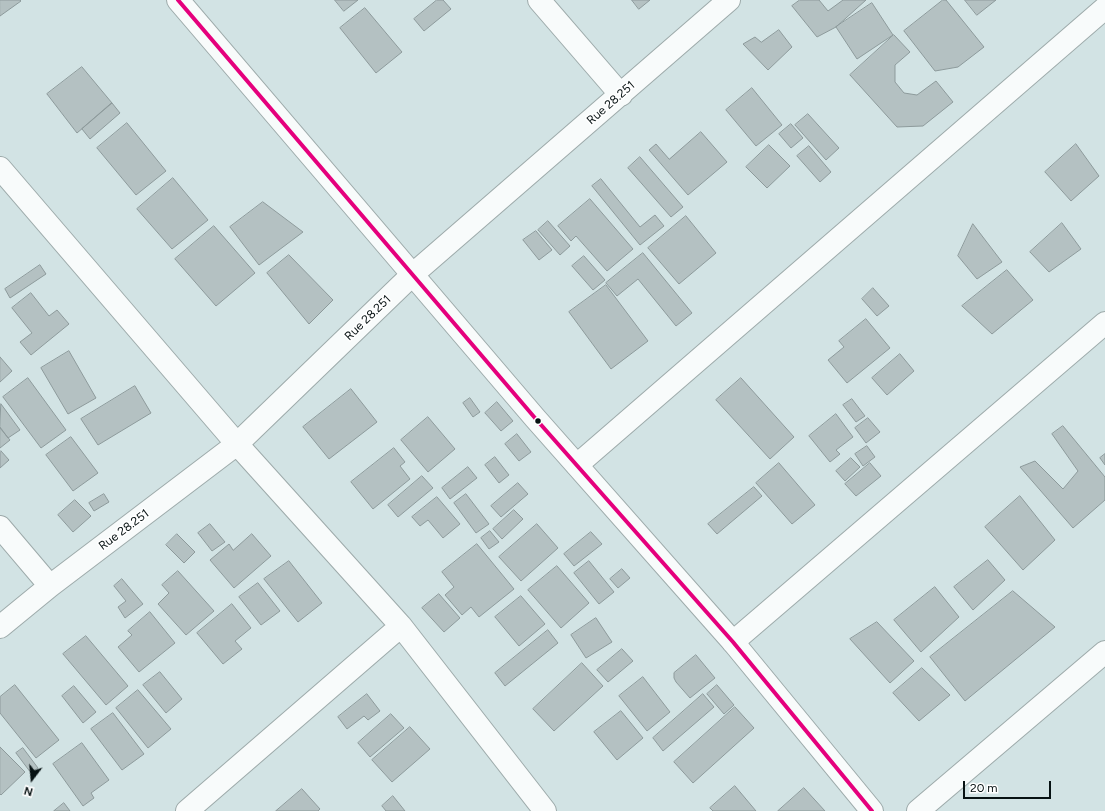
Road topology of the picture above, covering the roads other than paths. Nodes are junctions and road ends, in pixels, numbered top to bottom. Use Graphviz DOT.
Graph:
graph roads {
  1 [pos="178,0"];
  2 [pos="539,0"];
  3 [pos="730,0"];
  4 [pos="1105,8"];
  5 [pos="621,95"];
  6 [pos="0,168"];
  7 [pos="412,275"];
  8 [pos="1105,323"];
  9 [pos="237,444"];
  10 [pos="577,465"];
  11 [pos="0,527"];
  12 [pos="50,586"];
  13 [pos="400,626"];
  14 [pos="0,627"];
  15 [pos="732,642"];
  16 [pos="1105,652"];
  17 [pos="187,811"];
  18 [pos="544,811"];
  19 [pos="872,811"];
  20 [pos="918,811"];
  1 -- 7 [label="street"];
  2 -- 5 [label="street"];
  3 -- 5 [label="street, Rue 28.251"];
  4 -- 10 [label="street"];
  5 -- 7 [label="street, Rue 28.251"];
  6 -- 9 [label="street"];
  7 -- 9 [label="street, Rue 28.251"];
  7 -- 10 [label="street"];
  8 -- 15 [label="street"];
  9 -- 12 [label="street, Rue 28.251"];
  9 -- 13 [label="street"];
  10 -- 15 [label="street"];
  11 -- 12 [label="street"];
  12 -- 14 [label="street, Rue 28.251"];
  13 -- 17 [label="street"];
  13 -- 18 [label="street"];
  15 -- 19 [label="street"];
  16 -- 20 [label="street"];
}
